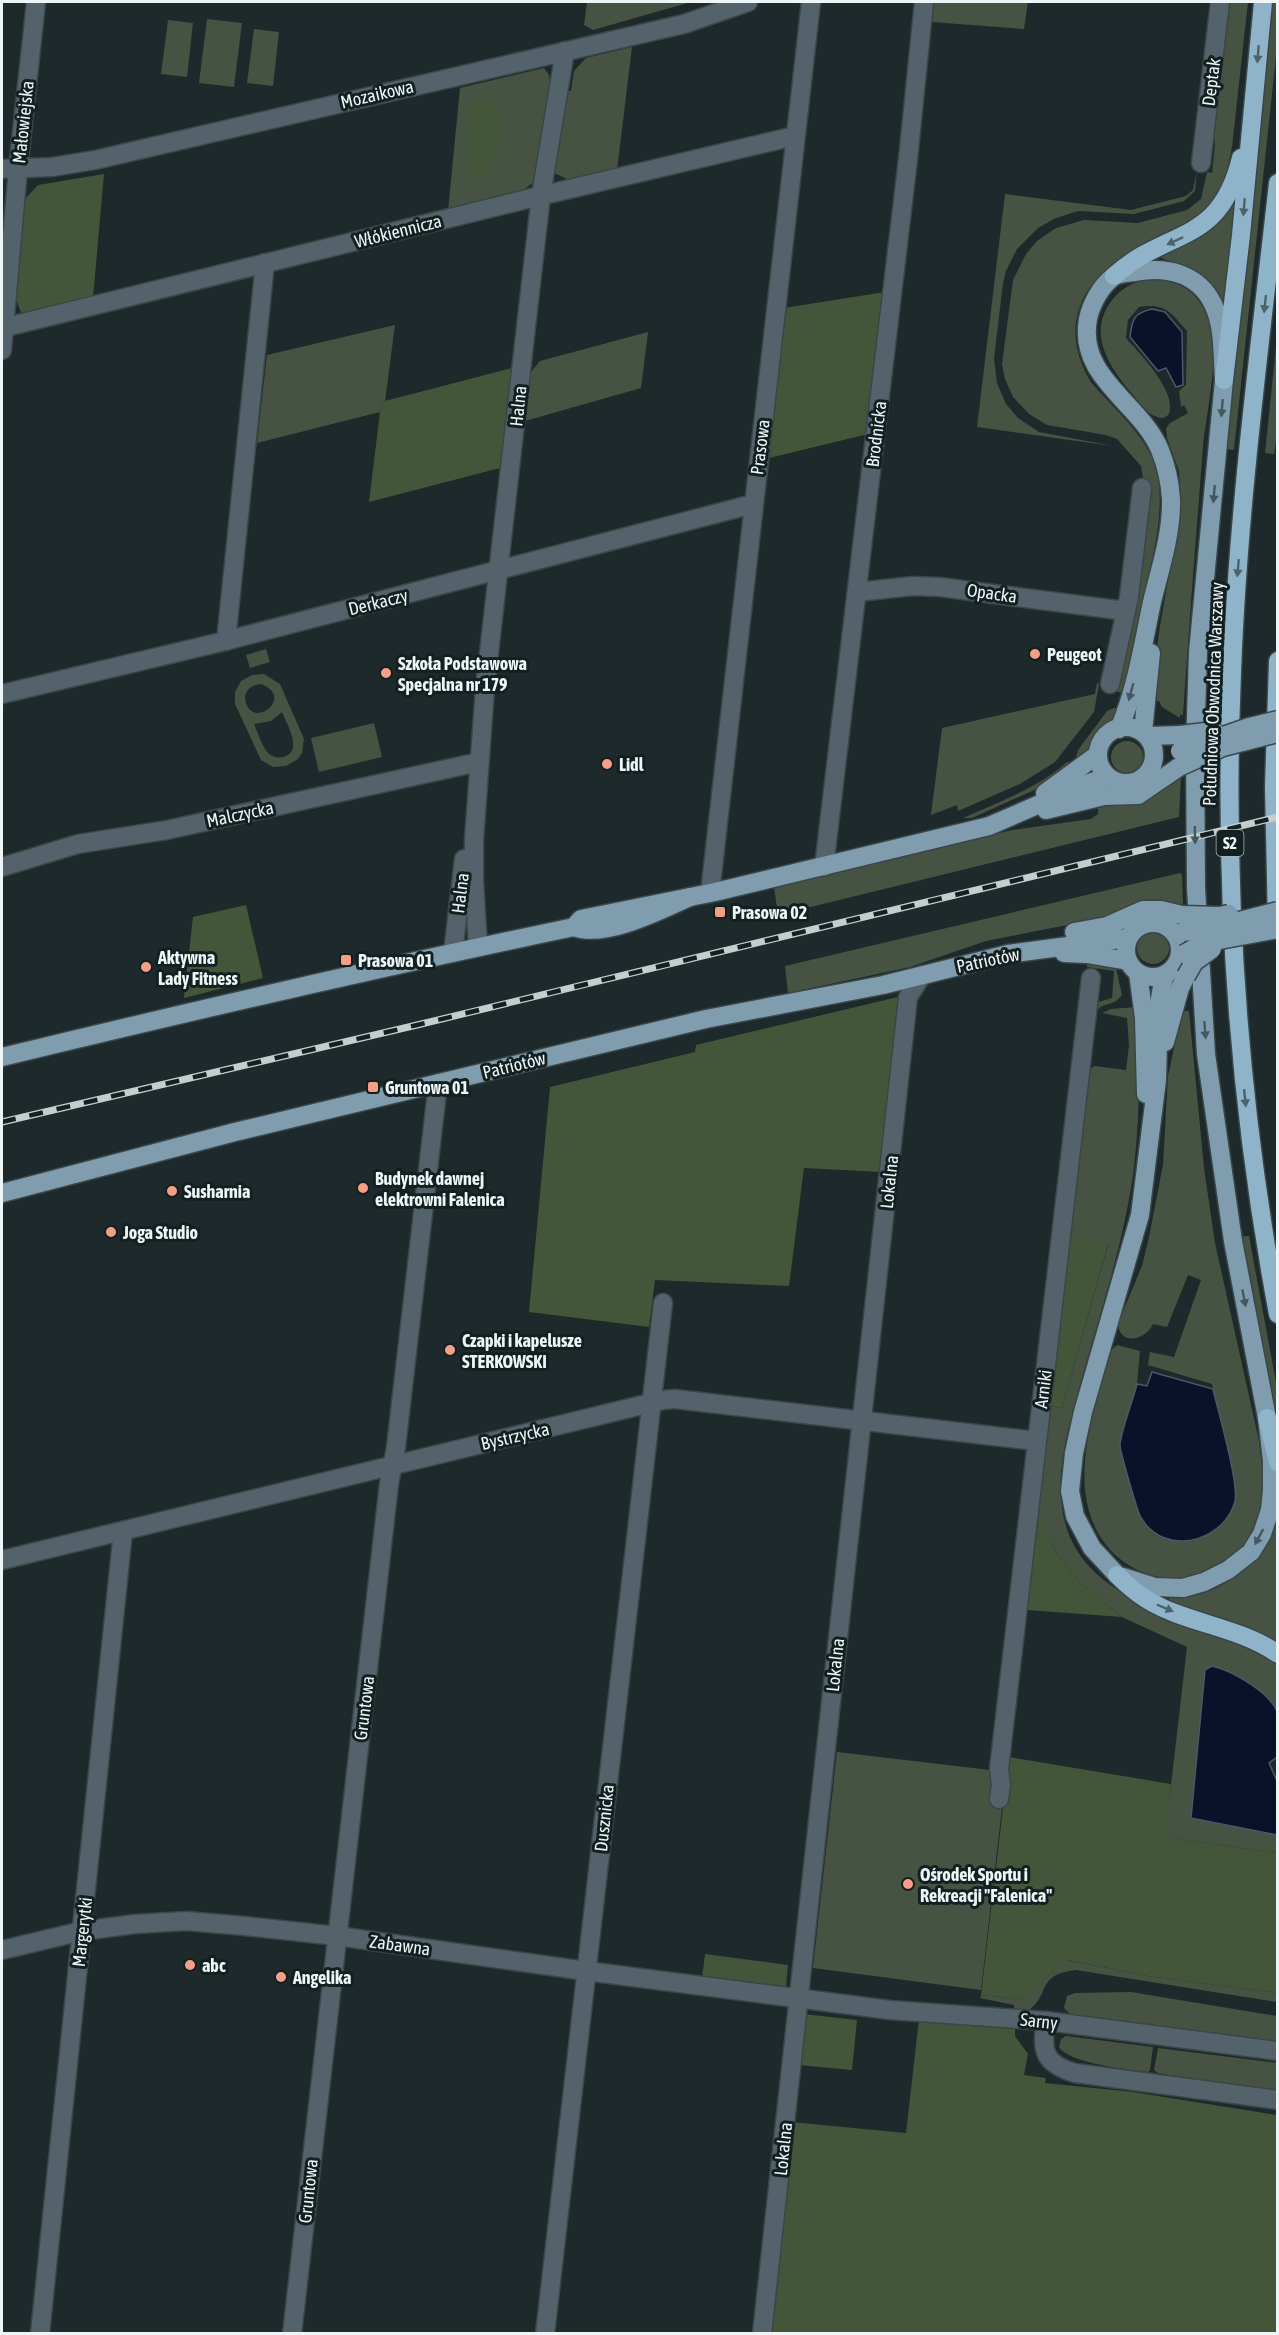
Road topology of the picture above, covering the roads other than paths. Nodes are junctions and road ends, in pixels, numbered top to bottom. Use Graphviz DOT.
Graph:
graph roads {
  1 [pos="36,2"];
  2 [pos="748,2"];
  3 [pos="811,2"];
  4 [pos="924,2"];
  5 [pos="1220,2"];
  6 [pos="1263,2"];
  7 [pos="565,51"];
  8 [pos="1253,107"];
  9 [pos="795,136"];
  10 [pos="1201,163"];
  11 [pos="10,169"];
  12 [pos="1278,183"];
  13 [pos="541,195"];
  14 [pos="265,263"];
  15 [pos="1114,276"];
  16 [pos="3,328"];
  17 [pos="2,350"];
  18 [pos="1224,380"];
  19 [pos="1142,488"];
  20 [pos="753,504"];
  21 [pos="1164,553"];
  22 [pos="499,572"];
  23 [pos="857,592"];
  24 [pos="1125,611"];
  25 [pos="226,641"];
  26 [pos="1278,661"];
  27 [pos="1110,684"];
  28 [pos="2,694"];
  29 [pos="1278,720"];
  30 [pos="1119,729"];
  31 [pos="1278,733"];
  32 [pos="1146,734"];
  33 [pos="1180,751"];
  34 [pos="1097,755"];
  35 [pos="479,762"];
  36 [pos="1154,762"];
  37 [pos="1107,777"];
  38 [pos="1012,817"];
  39 [pos="2,867"];
  40 [pos="824,867"];
  41 [pos="710,893"];
  42 [pos="1278,903"];
  43 [pos="1278,911"];
  44 [pos="1179,926"];
  45 [pos="1278,929"];
  46 [pos="1278,937"];
  47 [pos="1128,938"];
  48 [pos="1224,941"];
  49 [pos="478,947"];
  50 [pos="1029,952"];
  51 [pos="453,953"];
  52 [pos="1181,956"];
  53 [pos="1133,967"];
  54 [pos="1166,974"];
  55 [pos="922,975"];
  56 [pos="1091,978"];
  57 [pos="883,985"];
  58 [pos="908,997"];
  59 [pos="2,1057"];
  60 [pos="1159,1064"];
  61 [pos="438,1083"];
  62 [pos="1148,1162"];
  63 [pos="2,1193"];
  64 [pos="663,1303"];
  65 [pos="1278,1314"];
  66 [pos="651,1403"];
  67 [pos="1267,1418"];
  68 [pos="861,1420"];
  69 [pos="1036,1441"];
  70 [pos="1278,1462"];
  71 [pos="393,1465"];
  72 [pos="123,1531"];
  73 [pos="2,1560"];
  74 [pos="1117,1575"];
  75 [pos="1278,1654"];
  76 [pos="999,1799"];
  77 [pos="82,1931"];
  78 [pos="337,1936"];
  79 [pos="2,1950"];
  80 [pos="586,1971"];
  81 [pos="800,1997"];
  82 [pos="1046,2021"];
  83 [pos="1278,2051"];
  84 [pos="1278,2100"];
  85 [pos="40,2334"];
  86 [pos="292,2334"];
  87 [pos="545,2334"];
  88 [pos="762,2334"];
  1 -- 11 [label="street, Małowiejska"];
  2 -- 7 [label="street, Mozaikowa"];
  3 -- 9 [label="street, Prasowa"];
  4 -- 23 [label="street, Brodnicka"];
  5 -- 10 [label="street, Deptak"];
  6 -- 8 [label="highway, one-way"];
  7 -- 11 [label="street, Mozaikowa"];
  7 -- 13 [label="street, Halna"];
  8 -- 15 [label="highway, one-way"];
  8 -- 18 [label="highway, one-way"];
  9 -- 13 [label="street, Włókiennicza"];
  9 -- 20 [label="street, Prasowa"];
  11 -- 16 [label="street, Małowiejska"];
  12 -- 65 [label="highway, Południowa Obwodnica Warszawy / S2, one-way"];
  13 -- 14 [label="street, Włókiennicza"];
  13 -- 22 [label="street, Halna"];
  14 -- 16 [label="street, Włókiennicza"];
  14 -- 25 [label="street"];
  15 -- 18 [label="main road"];
  15 -- 21 [label="main road"];
  16 -- 17 [label="street, Małowiejska"];
  18 -- 67 [label="main road, one-way"];
  19 -- 24 [label="street"];
  20 -- 22 [label="street, Derkaczy"];
  20 -- 41 [label="street, Prasowa"];
  21 -- 30 [label="main road, one-way"];
  21 -- 32 [label="main road"];
  22 -- 25 [label="street, Derkaczy"];
  22 -- 35 [label="street, Halna"];
  23 -- 24 [label="street, Opacka"];
  23 -- 40 [label="street, Brodnicka"];
  24 -- 27 [label="street"];
  25 -- 28 [label="street, Derkaczy"];
  26 -- 46 [label="highway"];
  29 -- 33 [label="main road, bridge"];
  30 -- 32 [label="main road"];
  30 -- 34 [label="main road"];
  31 -- 33 [label="main road, bridge"];
  32 -- 33 [label="main road"];
  32 -- 36 [label="main road"];
  33 -- 36 [label="main road"];
  33 -- 38 [label="main road"];
  34 -- 37 [label="main road"];
  34 -- 38 [label="main road"];
  35 -- 39 [label="street, Malczycka"];
  35 -- 49 [label="street, Halna"];
  35 -- 51 [label="street, Halna"];
  36 -- 37 [label="main road"];
  37 -- 38 [label="main road"];
  38 -- 40 [label="main road"];
  40 -- 41 [label="main road"];
  41 -- 49 [label="main road"];
  42 -- 44 [label="main road, bridge"];
  43 -- 44 [label="main road, bridge"];
  44 -- 47 [label="main road"];
  44 -- 50 [label="main road"];
  44 -- 52 [label="main road"];
  45 -- 48 [label="main road, bridge"];
  47 -- 50 [label="main road, Patriotów"];
  47 -- 53 [label="main road"];
  48 -- 52 [label="main road, bridge"];
  48 -- 60 [label="main road, bridge"];
  49 -- 51 [label="main road"];
  50 -- 53 [label="main road, Patriotów"];
  50 -- 55 [label="main road, Patriotów"];
  51 -- 59 [label="main road"];
  52 -- 54 [label="main road"];
  53 -- 54 [label="main road"];
  53 -- 62 [label="main road"];
  54 -- 60 [label="main road"];
  55 -- 57 [label="main road, Patriotów"];
  55 -- 58 [label="street, Lokalna"];
  56 -- 69 [label="street, Arniki"];
  57 -- 58 [label="street"];
  57 -- 61 [label="main road, Patriotów"];
  58 -- 68 [label="street, Lokalna"];
  60 -- 62 [label="main road"];
  61 -- 63 [label="main road, Patriotów"];
  61 -- 71 [label="street, Gruntowa"];
  62 -- 74 [label="main road"];
  64 -- 66 [label="street, Dusznicka"];
  66 -- 68 [label="street, Bystrzycka"];
  66 -- 71 [label="street, Bystrzycka"];
  66 -- 80 [label="street, Dusznicka"];
  67 -- 70 [label="highway"];
  67 -- 74 [label="main road, one-way"];
  68 -- 69 [label="street, Bystrzycka"];
  68 -- 81 [label="street, Lokalna"];
  69 -- 76 [label="street, Arniki"];
  71 -- 72 [label="street, Bystrzycka"];
  71 -- 78 [label="street, Gruntowa"];
  72 -- 73 [label="street, Bystrzycka"];
  72 -- 77 [label="street, Margerytki"];
  74 -- 75 [label="highway, one-way"];
  77 -- 78 [label="street, Zabawna"];
  77 -- 79 [label="street, Zabawna"];
  77 -- 85 [label="street, Margerytki"];
  78 -- 80 [label="street, Zabawna"];
  78 -- 86 [label="street, Gruntowa"];
  80 -- 81 [label="street, Zabawna"];
  80 -- 87 [label="street, Dusznicka"];
  81 -- 82 [label="street, Sarny"];
  81 -- 88 [label="street, Lokalna"];
  82 -- 83 [label="street, Sarny"];
  82 -- 84 [label="street"];
}
